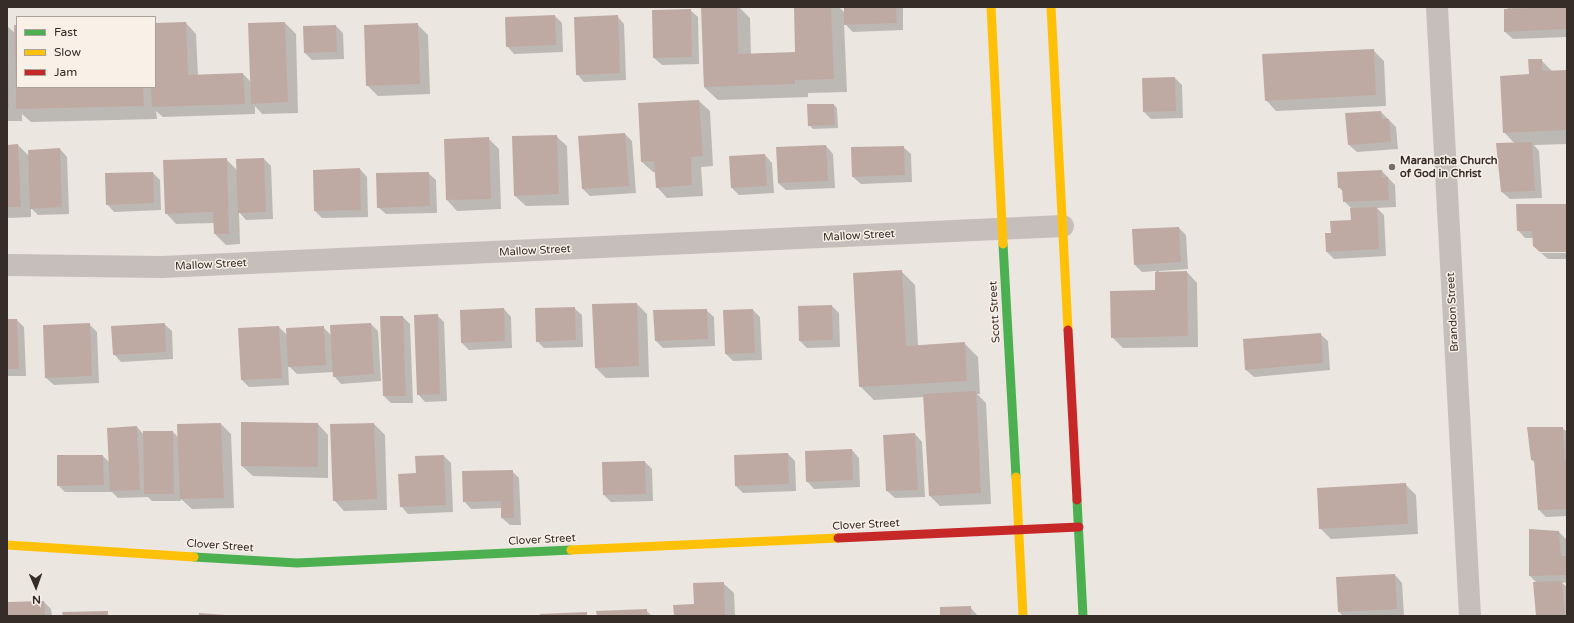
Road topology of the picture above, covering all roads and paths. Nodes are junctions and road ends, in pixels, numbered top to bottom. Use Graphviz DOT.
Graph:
graph roads {
  1 [pos="991,7"];
  2 [pos="1051,7"];
  3 [pos="1437,7"];
  4 [pos="1063,226"];
  5 [pos="1002,230"];
  6 [pos="7,265"];
  7 [pos="1079,527"];
  8 [pos="1019,530"];
  9 [pos="7,545"];
  10 [pos="1023,616"];
  11 [pos="1083,616"];
  12 [pos="1470,616"];
  1 -- 5 [label="main road, Scott Street"];
  2 -- 4 [label="main road"];
  3 -- 12 [label="street, Brandon Street"];
  4 -- 5 [label="street, Mallow Street"];
  4 -- 7 [label="main road"];
  5 -- 6 [label="street, Mallow Street"];
  5 -- 8 [label="main road, Scott Street"];
  7 -- 8 [label="main road, Clover Street"];
  7 -- 11 [label="main road"];
  8 -- 9 [label="main road, Clover Street"];
  8 -- 10 [label="main road, Scott Street"];
}
